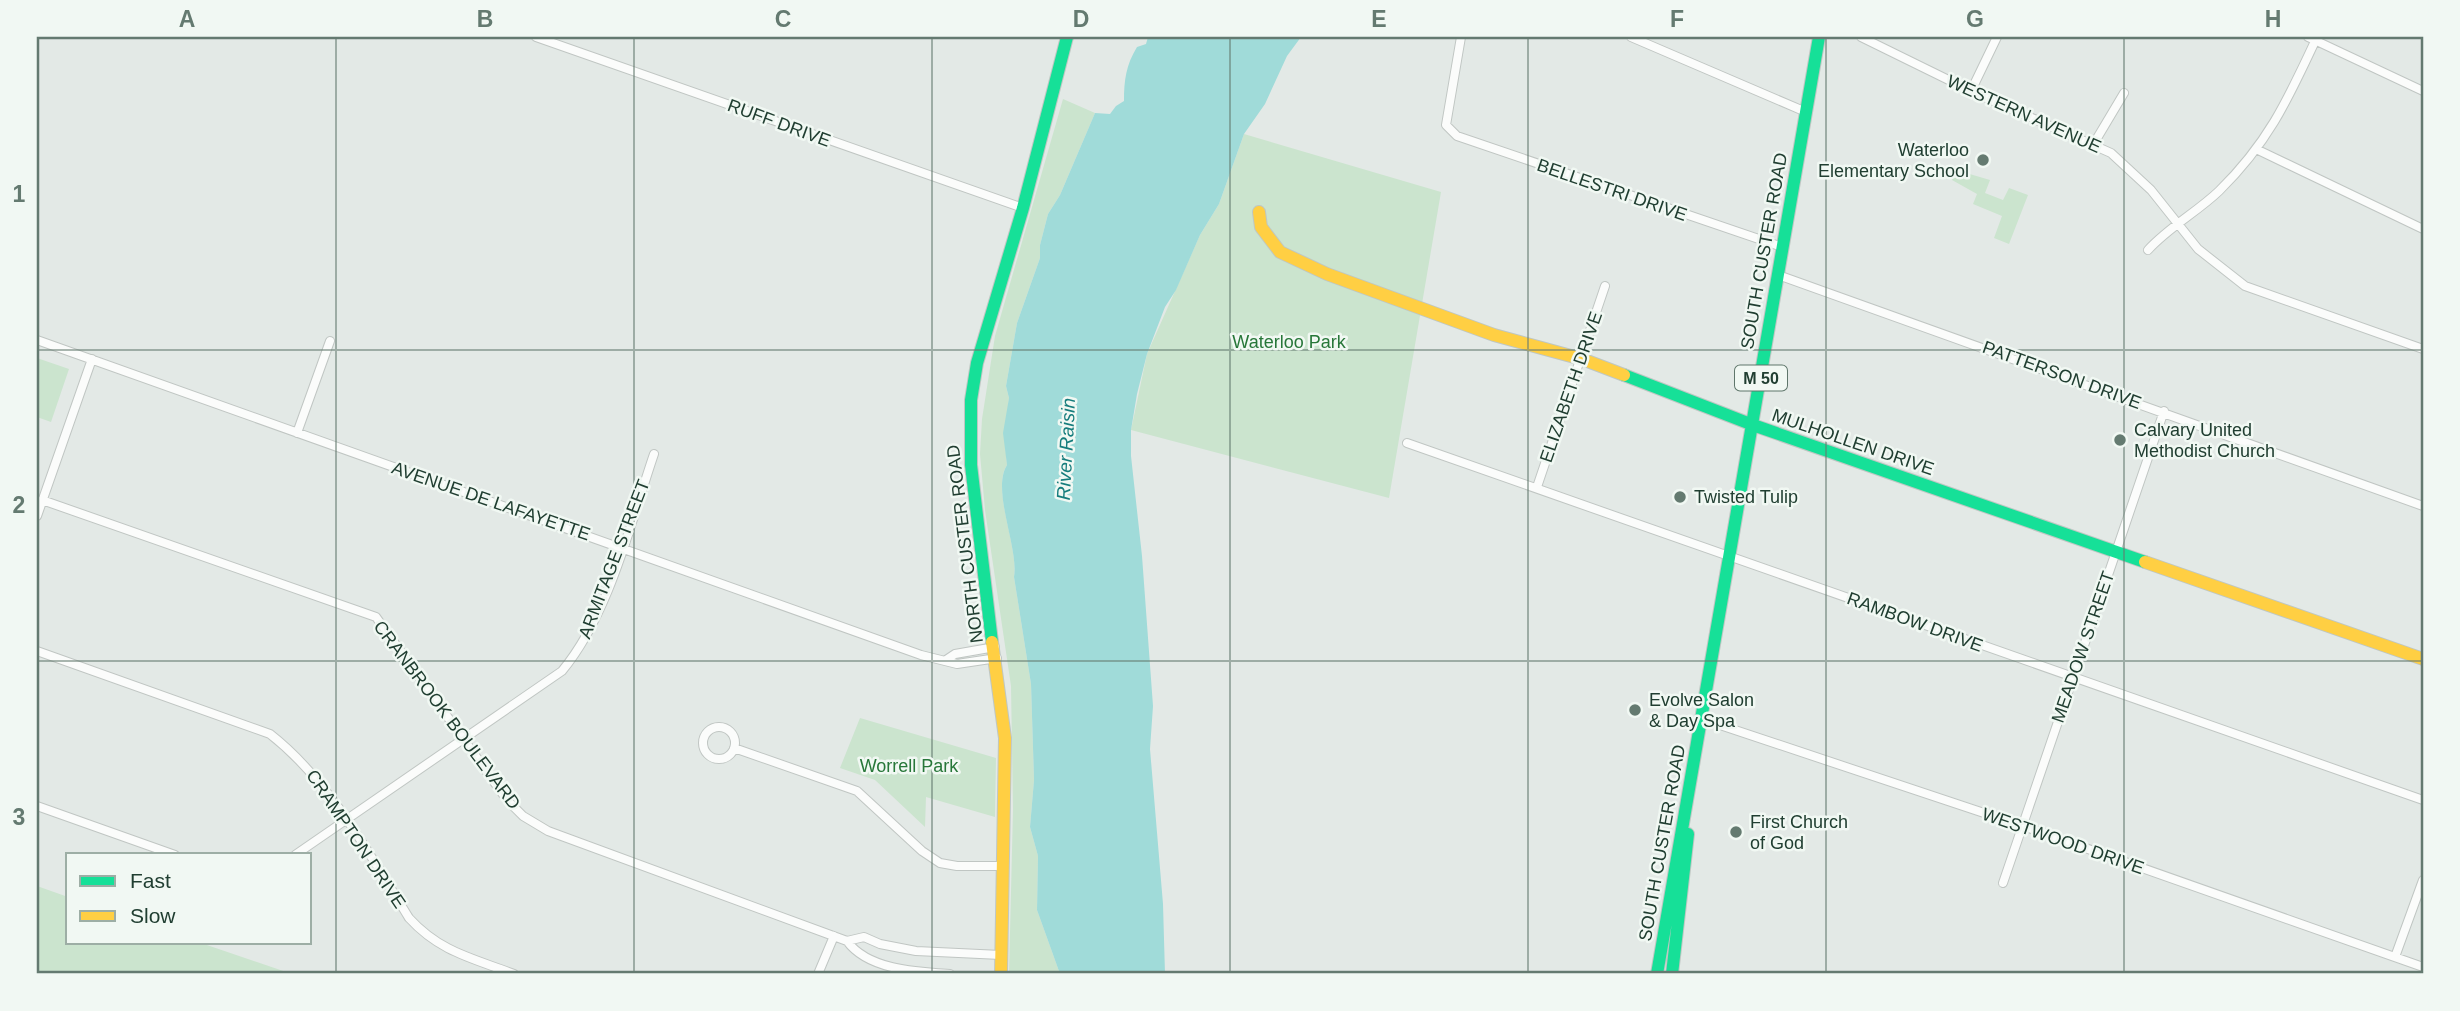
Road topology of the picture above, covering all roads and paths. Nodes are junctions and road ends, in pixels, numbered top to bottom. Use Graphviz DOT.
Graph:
graph roads {
  1 [pos="536,37"];
  2 [pos="1067,37"];
  3 [pos="1461,37"];
  4 [pos="1631,37"];
  5 [pos="1819,37"];
  6 [pos="1861,37"];
  7 [pos="1997,37"];
  8 [pos="2314,38"];
  9 [pos="1971,91"];
  10 [pos="2423,91"];
  11 [pos="2124,93"];
  12 [pos="1806,112"];
  13 [pos="2093,145"];
  14 [pos="2258,150"];
  15 [pos="1023,208"];
  16 [pos="1259,212"];
  17 [pos="2177,224"];
  18 [pos="2423,229"];
  19 [pos="1782,247"];
  20 [pos="2148,250"];
  21 [pos="1778,275"];
  22 [pos="1605,286"];
  23 [pos="37,340"];
  24 [pos="330,341"];
  25 [pos="2423,349"];
  26 [pos="92,359"];
  27 [pos="1582,359"];
  28 [pos="2164,411"];
  29 [pos="1752,425"];
  30 [pos="297,433"];
  31 [pos="1408,443"];
  32 [pos="654,454"];
  33 [pos="1537,487"];
  34 [pos="42,500"];
  35 [pos="2423,506"];
  36 [pos="37,516"];
  37 [pos="621,547"];
  38 [pos="2116,552"];
  39 [pos="1730,556"];
  40 [pos="37,650"];
  41 [pos="996,652"];
  42 [pos="2423,659"];
  43 [pos="2073,678"];
  44 [pos="1702,719"];
  45 [pos="466,739"];
  46 [pos="734,748"];
  47 [pos="2423,800"];
  48 [pos="37,806"];
  49 [pos="346,822"];
  50 [pos="2022,826"];
  51 [pos="168,853"];
  52 [pos="298,853"];
  53 [pos="1002,866"];
  54 [pos="2423,880"];
  55 [pos="2003,883"];
  56 [pos="834,936"];
  57 [pos="847,941"];
  58 [pos="1001,955"];
  59 [pos="2395,957"];
  60 [pos="2423,967"];
  61 [pos="514,974"];
  62 [pos="818,974"];
  63 [pos="950,974"];
  64 [pos="1001,974"];
  65 [pos="1657,974"];
  66 [pos="1672,974"];
  1 -- 15 [label="street, RUFF DRIVE"];
  2 -- 15 [label="street, NORTH CUSTER ROAD"];
  3 -- 19 [label="street, BELLESTRI DRIVE"];
  4 -- 12 [label="street"];
  5 -- 12 [label="street, SOUTH CUSTER ROAD / M 50"];
  6 -- 9 [label="street, WESTERN AVENUE"];
  7 -- 9 [label="street"];
  8 -- 10 [label="street"];
  8 -- 14 [label="street"];
  9 -- 13 [label="street, WESTERN AVENUE"];
  11 -- 13 [label="street"];
  12 -- 19 [label="street, SOUTH CUSTER ROAD / M 50"];
  13 -- 17 [label="street, WESTERN AVENUE"];
  14 -- 17 [label="street"];
  14 -- 18 [label="street"];
  15 -- 41 [label="street, NORTH CUSTER ROAD"];
  16 -- 27 [label="street, MULHOLLEN DRIVE"];
  17 -- 20 [label="street"];
  17 -- 25 [label="street, WESTERN AVENUE"];
  19 -- 21 [label="street, SOUTH CUSTER ROAD / M 50"];
  21 -- 28 [label="street, PATTERSON DRIVE"];
  21 -- 29 [label="street, SOUTH CUSTER ROAD / M 50"];
  22 -- 27 [label="street, ELIZABETH DRIVE"];
  23 -- 26 [label="street, AVENUE DE LAFAYETTE"];
  24 -- 30 [label="street"];
  26 -- 30 [label="street, AVENUE DE LAFAYETTE"];
  26 -- 34 [label="street"];
  27 -- 29 [label="street, MULHOLLEN DRIVE"];
  27 -- 33 [label="street, ELIZABETH DRIVE"];
  28 -- 35 [label="street, PATTERSON DRIVE"];
  28 -- 38 [label="street, MEADOW STREET"];
  29 -- 38 [label="street, MULHOLLEN DRIVE"];
  29 -- 39 [label="street, SOUTH CUSTER ROAD / M 50"];
  30 -- 37 [label="street, AVENUE DE LAFAYETTE"];
  31 -- 33 [label="street, RAMBOW DRIVE"];
  32 -- 37 [label="street, ARMITAGE STREET"];
  33 -- 39 [label="street, RAMBOW DRIVE"];
  34 -- 36 [label="street"];
  34 -- 45 [label="street, CRANBROOK BOULEVARD"];
  37 -- 41 [label="street, AVENUE DE LAFAYETTE"];
  37 -- 45 [label="street, ARMITAGE STREET"];
  38 -- 42 [label="street, MULHOLLEN DRIVE"];
  38 -- 43 [label="street, MEADOW STREET"];
  39 -- 43 [label="street, RAMBOW DRIVE"];
  39 -- 44 [label="street, SOUTH CUSTER ROAD / M 50"];
  40 -- 49 [label="street, CRAMPTON DRIVE"];
  41 -- 53 [label="street, NORTH CUSTER ROAD"];
  43 -- 47 [label="street, RAMBOW DRIVE"];
  43 -- 50 [label="street, MEADOW STREET"];
  44 -- 50 [label="street, WESTWOOD DRIVE"];
  44 -- 65 [label="street, SOUTH CUSTER ROAD / M 50"];
  44 -- 66 [label="street, SOUTH CUSTER ROAD / M 50"];
  45 -- 49 [label="street, ARMITAGE STREET"];
  45 -- 56 [label="street, CRANBROOK BOULEVARD"];
  46 -- 46 [label="street"];
  46 -- 53 [label="street"];
  48 -- 51 [label="street"];
  49 -- 52 [label="street, ARMITAGE STREET"];
  49 -- 61 [label="street, CRAMPTON DRIVE"];
  50 -- 55 [label="street, MEADOW STREET"];
  50 -- 59 [label="street, WESTWOOD DRIVE"];
  53 -- 58 [label="street, NORTH CUSTER ROAD"];
  54 -- 59 [label="street"];
  56 -- 57 [label="street, CRANBROOK BOULEVARD"];
  56 -- 62 [label="street"];
  57 -- 58 [label="street, CRANBROOK BOULEVARD"];
  57 -- 63 [label="street, CRANBROOK BOULEVARD"];
  58 -- 64 [label="street, NORTH CUSTER ROAD"];
  59 -- 60 [label="street, WESTWOOD DRIVE"];
}
